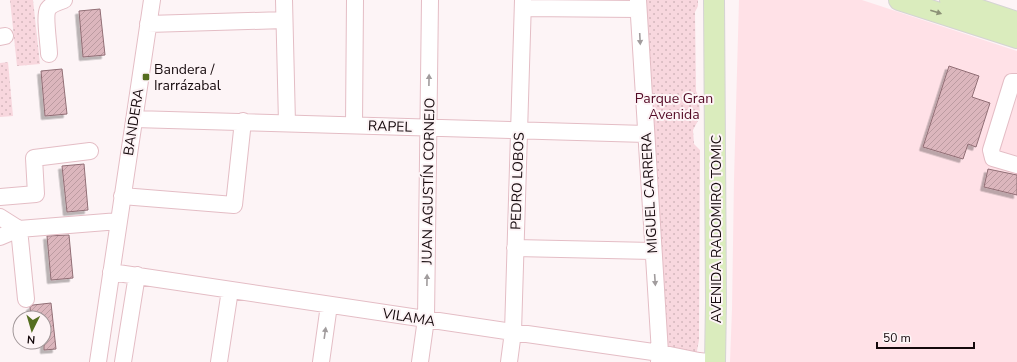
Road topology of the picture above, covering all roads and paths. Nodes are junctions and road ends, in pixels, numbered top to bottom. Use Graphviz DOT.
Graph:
graph roads {
  1 [pos="64,0"];
  2 [pos="152,0"];
  3 [pos="284,0"];
  4 [pos="355,0"];
  5 [pos="430,0"];
  6 [pos="714,0"];
  7 [pos="899,0"];
  8 [pos="950,0"];
  9 [pos="523,4"];
  10 [pos="638,4"];
  11 [pos="988,6"];
  12 [pos="284,20"];
  13 [pos="1017,22"];
  14 [pos="148,24"];
  15 [pos="1017,38"];
  16 [pos="49,54"];
  17 [pos="1017,82"];
  18 [pos="134,118"];
  19 [pos="243,121"];
  20 [pos="287,123"];
  21 [pos="354,125"];
  22 [pos="428,128"];
  23 [pos="519,130"];
  24 [pos="646,134"];
  25 [pos="90,151"];
  26 [pos="1017,166"];
  27 [pos="122,196"];
  28 [pos="0,197"];
  29 [pos="0,217"];
  30 [pos="119,221"];
  31 [pos="19,229"];
  32 [pos="0,237"];
  33 [pos="515,248"];
  34 [pos="653,251"];
  35 [pos="111,272"];
  36 [pos="136,275"];
  37 [pos="230,290"];
  38 [pos="26,299"];
  39 [pos="329,305"];
  40 [pos="426,319"];
  41 [pos="512,332"];
  42 [pos="660,357"];
  43 [pos="98,362"];
  44 [pos="123,362"];
  45 [pos="219,362"];
  46 [pos="321,362"];
  47 [pos="420,362"];
  48 [pos="509,362"];
  49 [pos="708,362"];
  50 [pos="715,362"];
  1 -- 16 [label="street"];
  2 -- 14 [label="street, BANDERA"];
  3 -- 12 [label="street"];
  4 -- 21 [label="street"];
  22 -- 5 [label="street, JUAN AGUSTÍN CORNEJO, one-way"];
  6 -- 50 [label="main road, AVENIDA RADOMIRO TOMIC"];
  7 -- 15 [label="main road, one-way"];
  8 -- 11 [label="main road"];
  9 -- 10 [label="street"];
  9 -- 23 [label="street, PEDRO LOBOS"];
  10 -- 24 [label="street, MIGUEL CARRERA, one-way"];
  11 -- 13 [label="main road"];
  12 -- 14 [label="street"];
  12 -- 20 [label="street"];
  14 -- 18 [label="street, BANDERA"];
  17 -- 26 [label="street"];
  18 -- 19 [label="street, RAPEL"];
  18 -- 27 [label="street, BANDERA"];
  19 -- 20 [label="street, RAPEL"];
  19 -- 27 [label="street"];
  20 -- 21 [label="street, RAPEL"];
  21 -- 22 [label="street, RAPEL"];
  22 -- 23 [label="street, RAPEL"];
  40 -- 22 [label="street, JUAN AGUSTÍN CORNEJO, one-way"];
  23 -- 24 [label="street, RAPEL"];
  23 -- 33 [label="street, PEDRO LOBOS"];
  24 -- 34 [label="street, MIGUEL CARRERA"];
  25 -- 28 [label="street"];
  27 -- 30 [label="street, BANDERA"];
  29 -- 31 [label="street"];
  30 -- 31 [label="street"];
  30 -- 35 [label="street, BANDERA"];
  31 -- 32 [label="street"];
  31 -- 38 [label="street"];
  33 -- 34 [label="street"];
  33 -- 41 [label="street, PEDRO LOBOS"];
  34 -- 42 [label="street, MIGUEL CARRERA, one-way"];
  35 -- 36 [label="street, VILAMA"];
  35 -- 43 [label="street, BANDERA"];
  36 -- 37 [label="street, VILAMA"];
  36 -- 44 [label="street"];
  37 -- 39 [label="street, VILAMA"];
  37 -- 45 [label="street"];
  39 -- 40 [label="street, VILAMA"];
  46 -- 39 [label="street, one-way"];
  40 -- 41 [label="street, VILAMA"];
  40 -- 47 [label="street, JUAN AGUSTÍN CORNEJO"];
  41 -- 42 [label="street, VILAMA"];
  41 -- 48 [label="street, PEDRO LOBOS"];
  42 -- 49 [label="street, VILAMA"];
}
